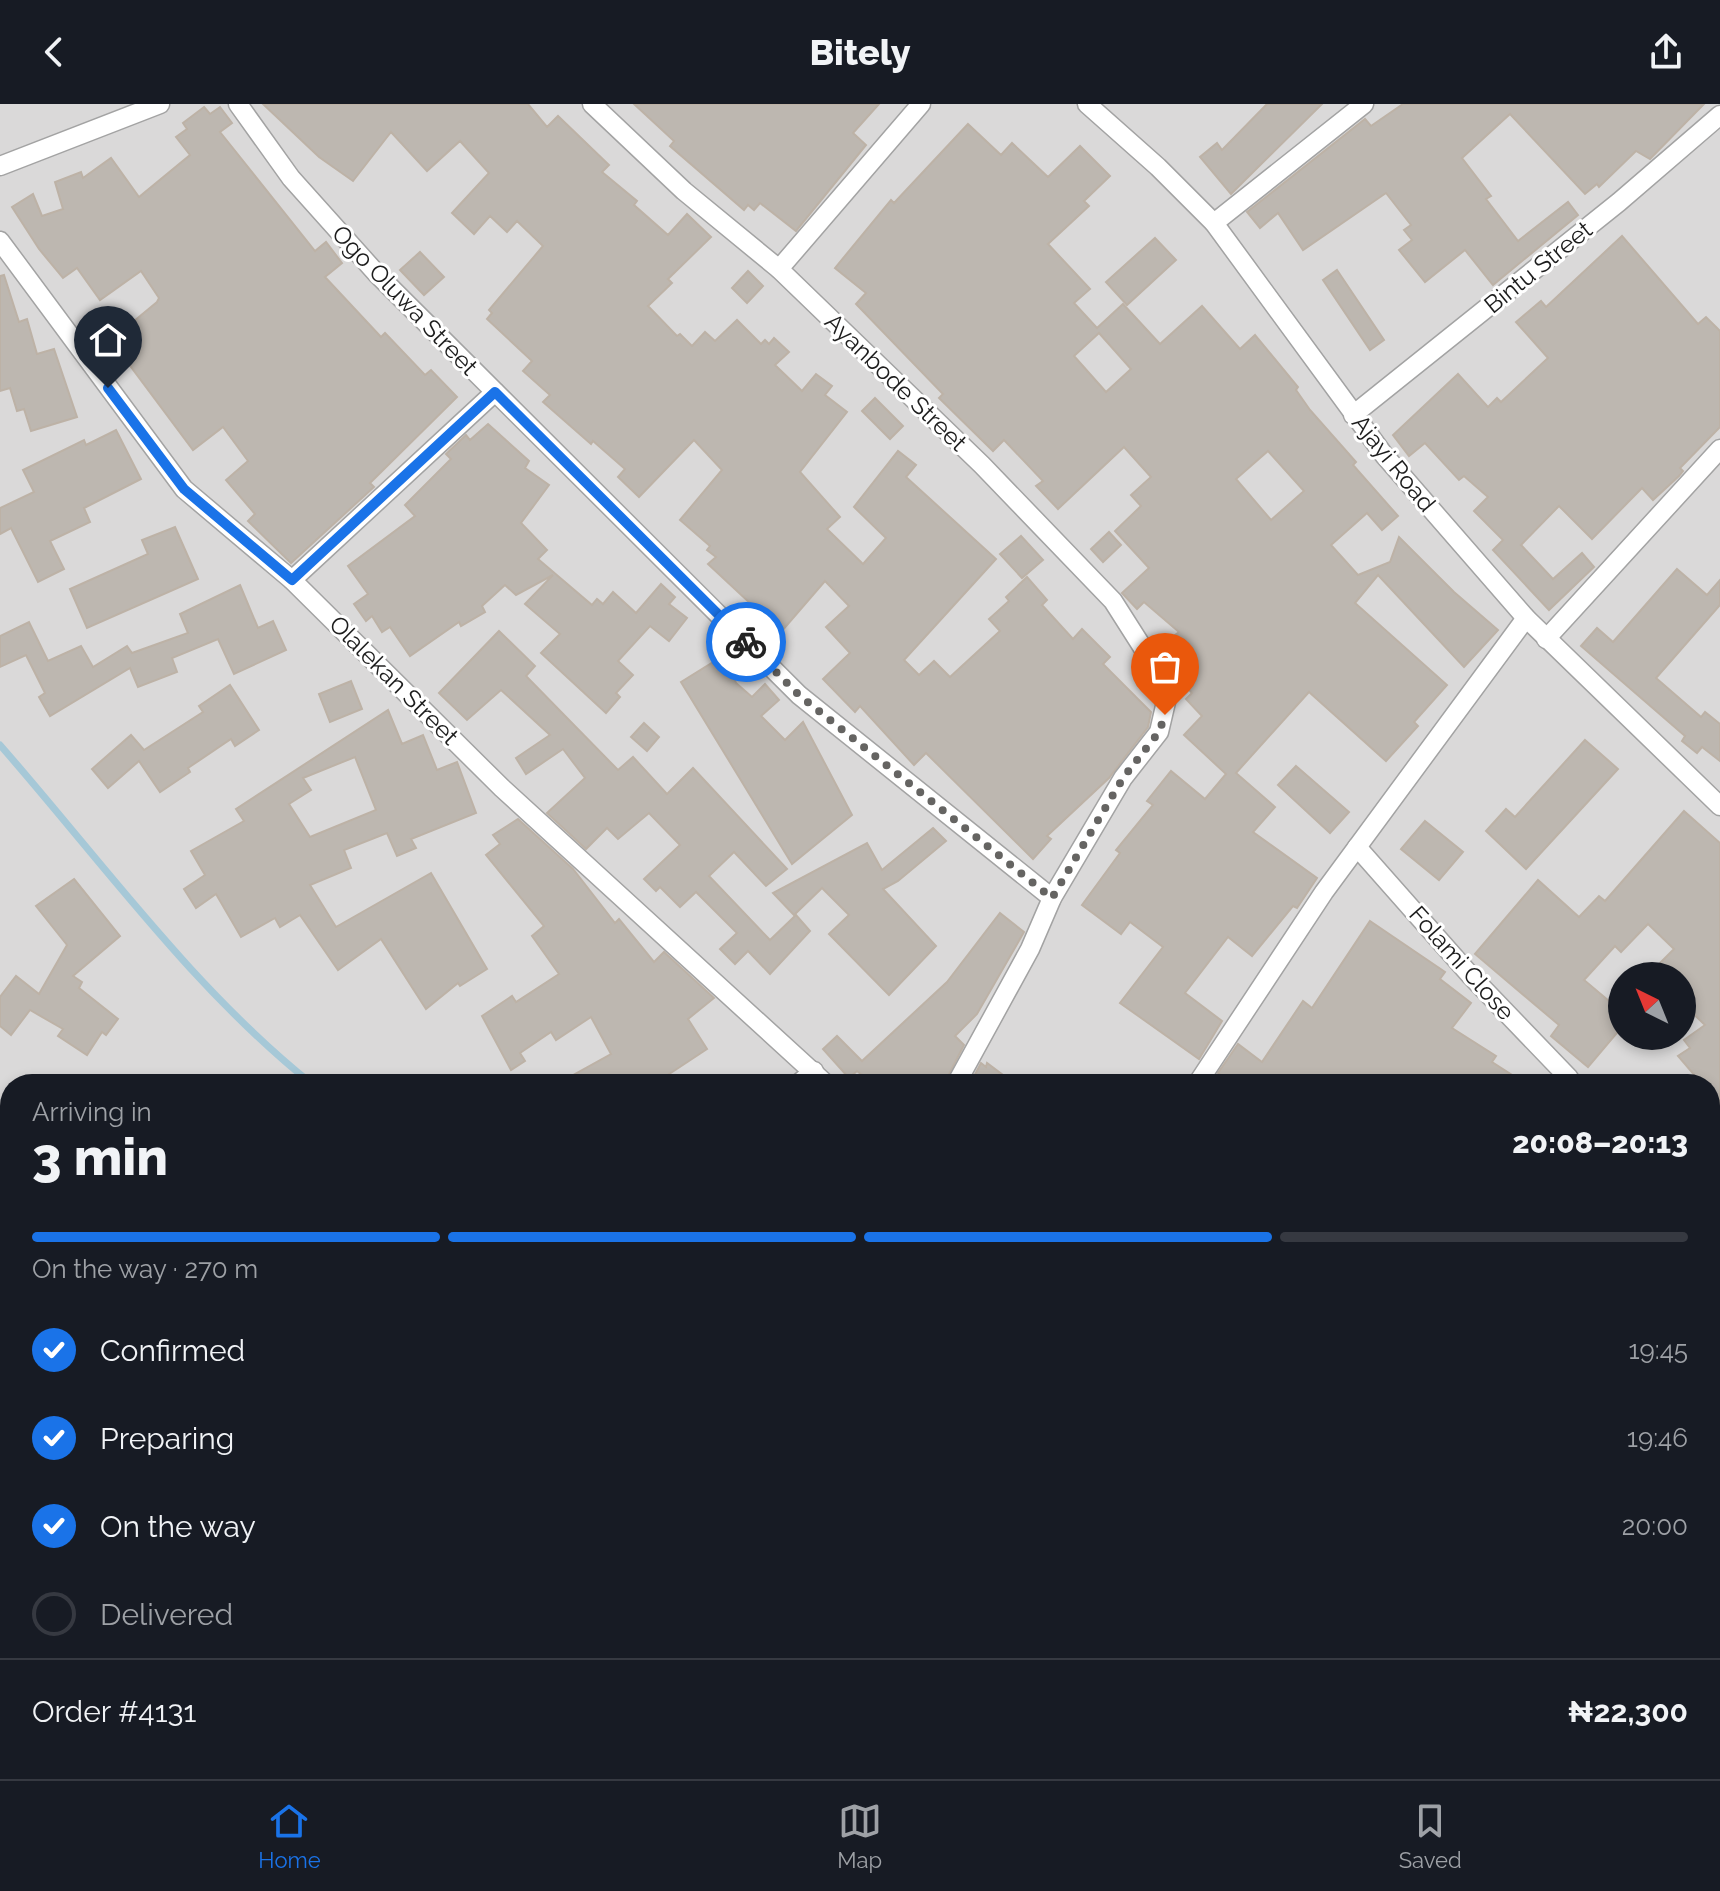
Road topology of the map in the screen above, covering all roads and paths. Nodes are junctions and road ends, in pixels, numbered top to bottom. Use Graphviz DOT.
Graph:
graph roads {
  1 [pos="160,104"];
  2 [pos="238,104"];
  3 [pos="592,104"];
  4 [pos="921,104"];
  5 [pos="1087,104"];
  6 [pos="1364,104"];
  7 [pos="1720,115"];
  8 [pos="0,166"];
  9 [pos="1214,223"];
  10 [pos="0,241"];
  11 [pos="779,269"];
  12 [pos="495,392"];
  13 [pos="1353,415"];
  14 [pos="1720,449"];
  15 [pos="292,580"];
  16 [pos="1526,618"];
  17 [pos="1546,639"];
  18 [pos="1720,806"];
  19 [pos="1357,847"];
  20 [pos="1052,898"];
  21 [pos="816,1074"];
  22 [pos="961,1074"];
  23 [pos="1208,1074"];
  24 [pos="1565,1074"];
  1 -- 8 [label="street"];
  2 -- 12 [label="street, Ogo Oluwa Street"];
  3 -- 11 [label="street, Ayanbode Street"];
  4 -- 11 [label="street"];
  5 -- 9 [label="street, Ajayi Road"];
  6 -- 9 [label="street"];
  7 -- 13 [label="street, Bintu Street"];
  9 -- 13 [label="street, Ajayi Road"];
  10 -- 15 [label="street, Olalekan Street"];
  11 -- 20 [label="street, Ayanbode Street"];
  12 -- 15 [label="street"];
  12 -- 20 [label="street, Ogo Oluwa Street"];
  13 -- 16 [label="street, Ajayi Road"];
  14 -- 17 [label="street"];
  15 -- 21 [label="street, Olalekan Street"];
  16 -- 17 [label="street, Ajayi Road"];
  16 -- 19 [label="street"];
  17 -- 18 [label="street, Ajayi Road"];
  19 -- 23 [label="street"];
  19 -- 24 [label="street, Folami Close"];
  20 -- 22 [label="street"];
}
